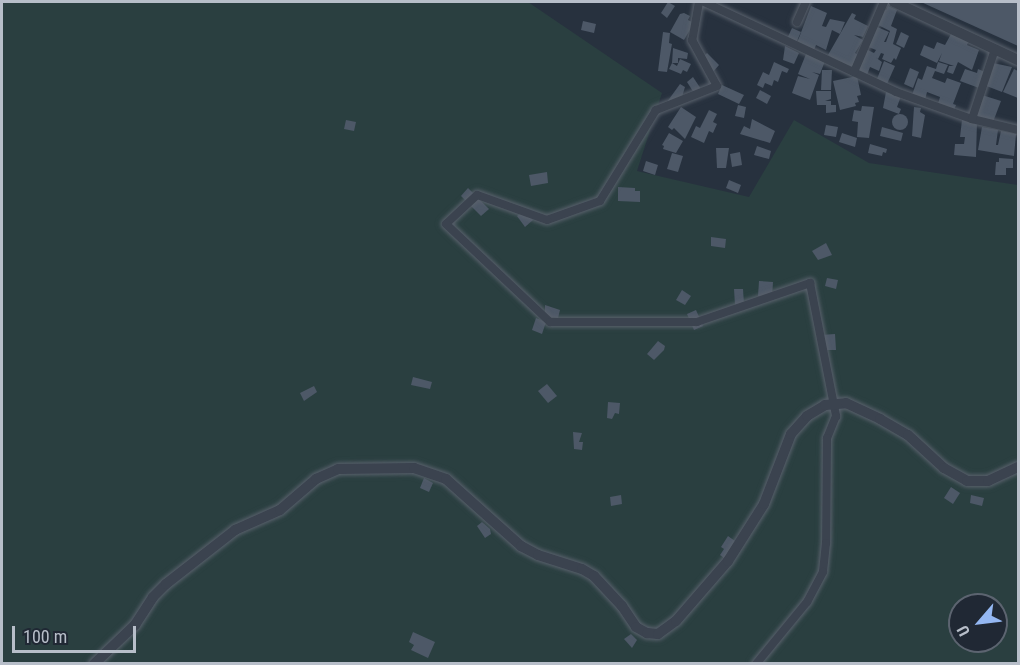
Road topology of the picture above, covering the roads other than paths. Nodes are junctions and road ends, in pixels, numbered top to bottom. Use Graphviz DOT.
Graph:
graph roads {
  1 [pos="699,2"];
  2 [pos="705,2"];
  3 [pos="806,2"];
  4 [pos="884,2"];
  5 [pos="894,2"];
  6 [pos="797,22"];
  7 [pos="995,49"];
  8 [pos="1018,60"];
  9 [pos="854,72"];
  10 [pos="972,119"];
  11 [pos="1018,130"];
  12 [pos="835,403"];
  13 [pos="1018,467"];
  14 [pos="94,663"];
  15 [pos="756,663"];
  1 -- 12 [label="street"];
  2 -- 9 [label="street"];
  3 -- 6 [label="street"];
  4 -- 9 [label="street"];
  5 -- 7 [label="street"];
  7 -- 8 [label="street"];
  7 -- 10 [label="street"];
  9 -- 10 [label="street"];
  10 -- 11 [label="street"];
  12 -- 13 [label="street"];
  12 -- 14 [label="street"];
  12 -- 15 [label="street"];
}
